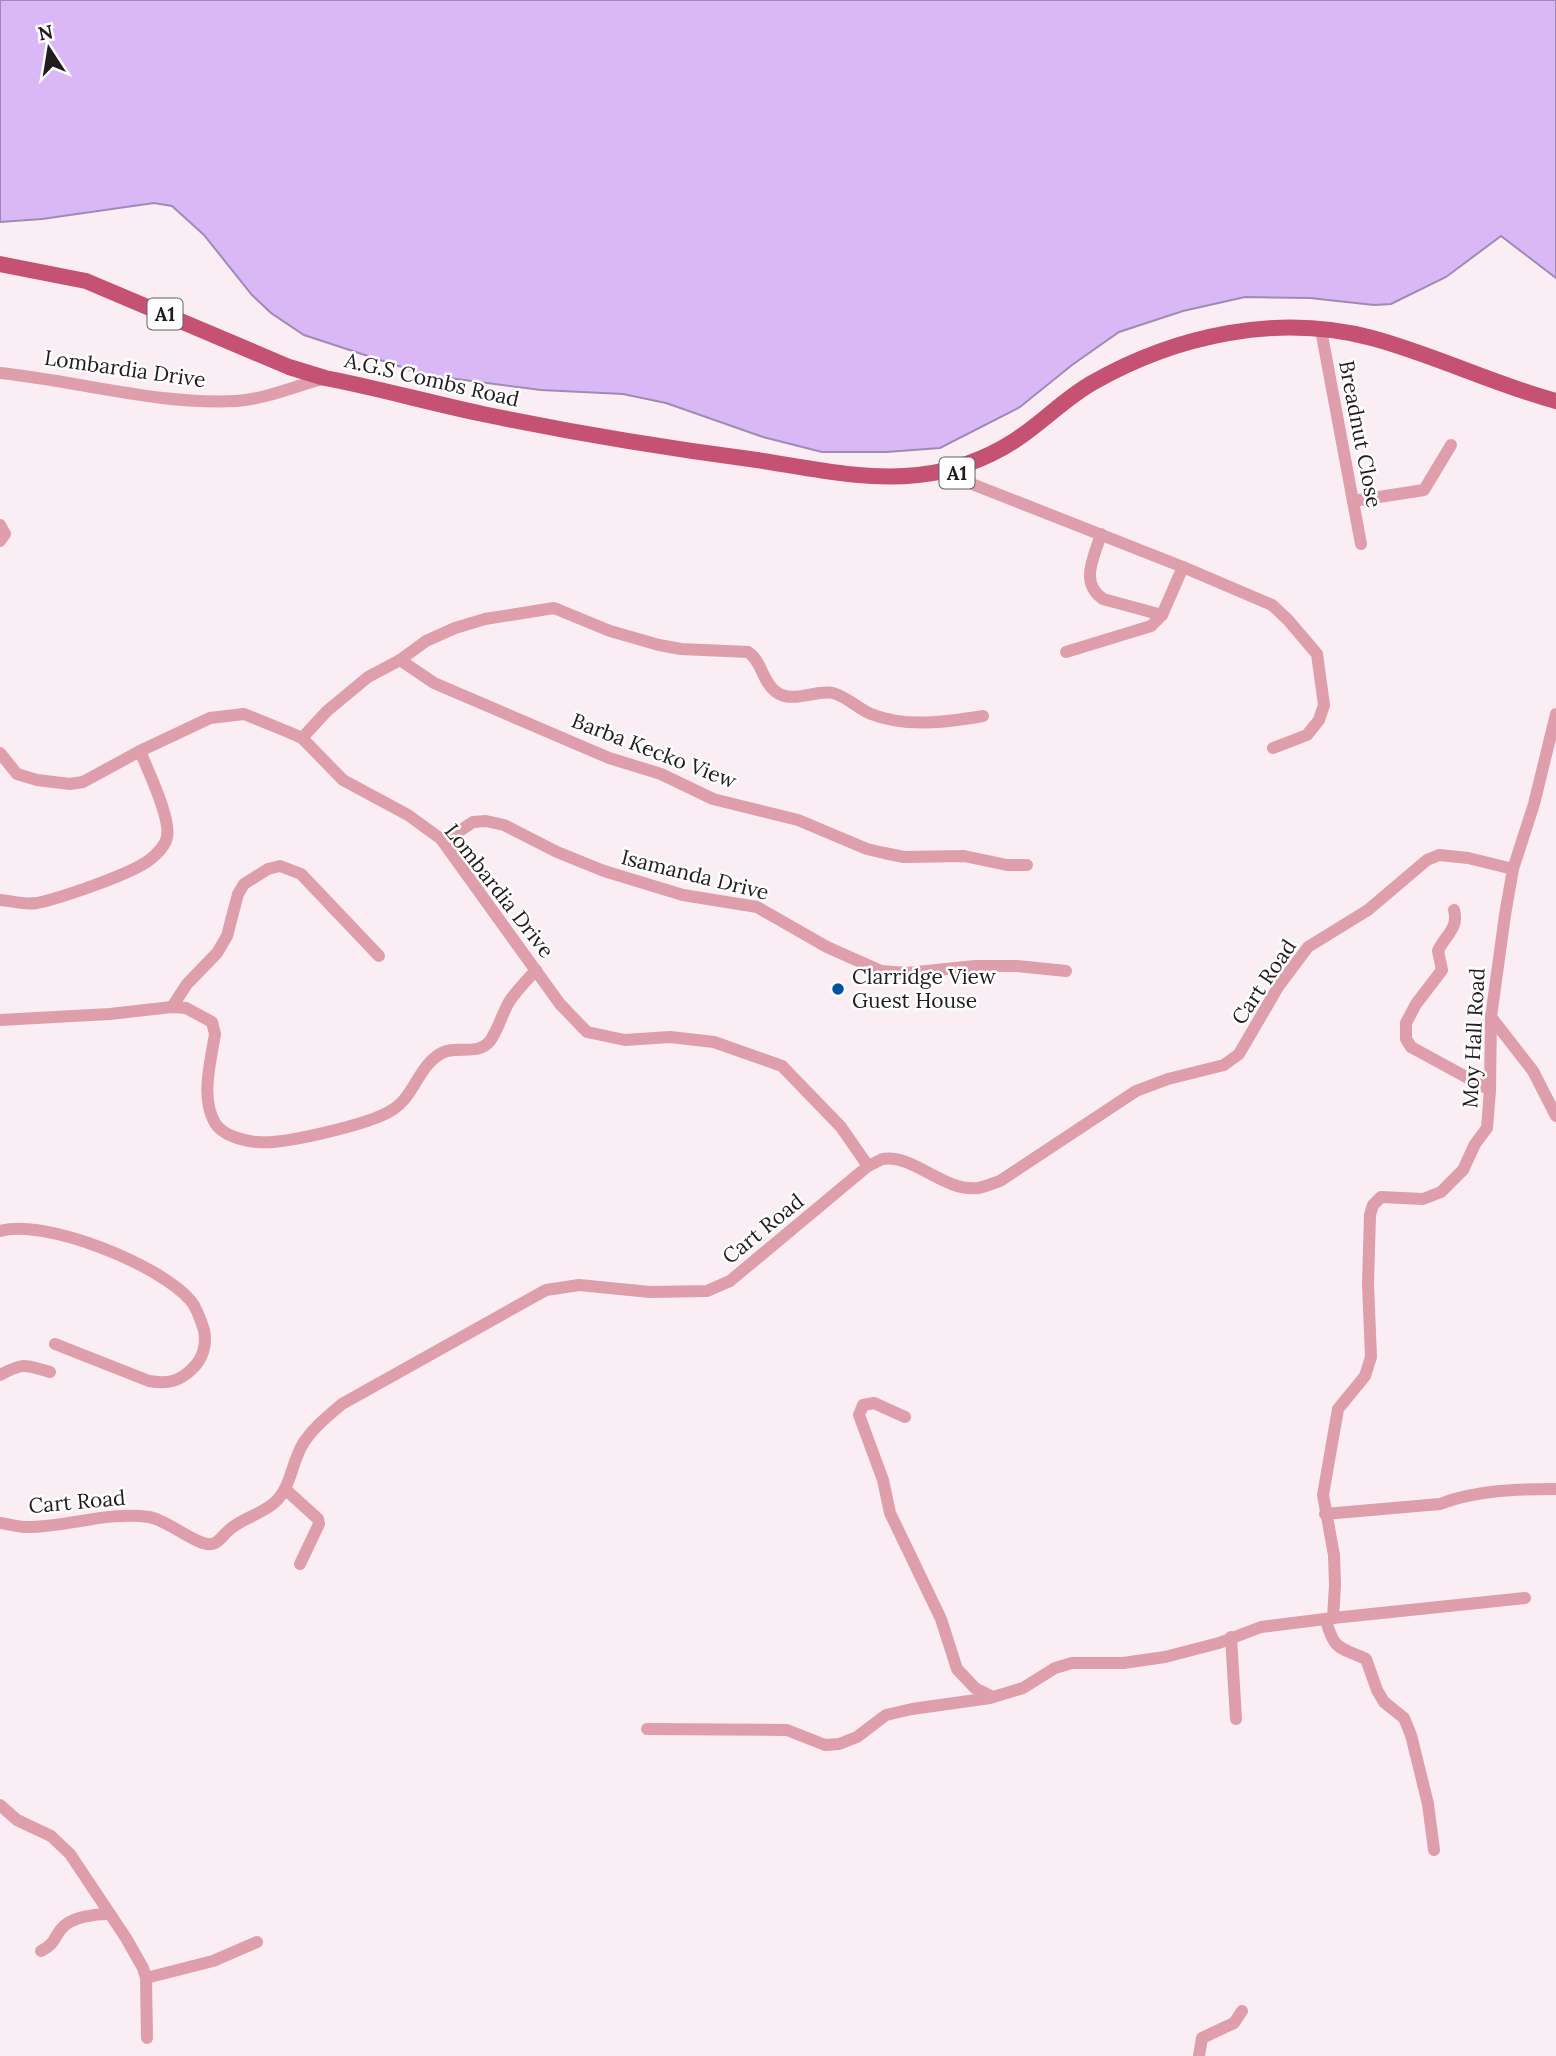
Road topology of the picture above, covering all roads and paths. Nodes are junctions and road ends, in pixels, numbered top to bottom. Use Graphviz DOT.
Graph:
graph roads {
  1 [pos="0,264"];
  2 [pos="1322,334"];
  3 [pos="0,373"];
  4 [pos="325,378"];
  5 [pos="1556,401"];
  6 [pos="1556,408"];
  7 [pos="1451,445"];
  8 [pos="958,469"];
  9 [pos="1353,501"];
  10 [pos="0,525"];
  11 [pos="1101,534"];
  12 [pos="0,541"];
  13 [pos="1361,544"];
  14 [pos="1183,567"];
  15 [pos="1162,615"];
  16 [pos="1066,652"];
  17 [pos="400,660"];
  18 [pos="1556,714"];
  19 [pos="983,716"];
  20 [pos="302,738"];
  21 [pos="1273,748"];
  22 [pos="141,751"];
  23 [pos="0,753"];
  24 [pos="441,839"];
  25 [pos="1027,865"];
  26 [pos="1513,869"];
  27 [pos="0,900"];
  28 [pos="1454,911"];
  29 [pos="379,956"];
  30 [pos="537,970"];
  31 [pos="1066,971"];
  32 [pos="173,1007"];
  33 [pos="1491,1017"];
  34 [pos="0,1020"];
  35 [pos="1490,1090"];
  36 [pos="1556,1116"];
  37 [pos="868,1166"];
  38 [pos="0,1231"];
  39 [pos="55,1343"];
  40 [pos="50,1372"];
  41 [pos="0,1375"];
  42 [pos="905,1417"];
  43 [pos="285,1489"];
  44 [pos="1556,1489"];
  45 [pos="1325,1514"];
  46 [pos="0,1523"];
  47 [pos="300,1564"];
  48 [pos="1525,1598"];
  49 [pos="1329,1619"];
  50 [pos="1231,1637"];
  51 [pos="993,1697"];
  52 [pos="1236,1719"];
  53 [pos="647,1729"];
  54 [pos="0,1805"];
  55 [pos="1434,1850"];
  56 [pos="108,1914"];
  57 [pos="257,1942"];
  58 [pos="41,1951"];
  59 [pos="146,1978"];
  60 [pos="1242,2011"];
  61 [pos="147,2038"];
  62 [pos="1199,2056"];
  1 -- 4 [label="main road, A1"];
  2 -- 5 [label="main road, A.G.S Combs Road / A1"];
  2 -- 6 [label="main road, A.G.S Combs Road / A1"];
  2 -- 8 [label="main road, A.G.S Combs Road / A1"];
  2 -- 9 [label="street, Breadnut Close"];
  3 -- 4 [label="street, Lombardia Drive"];
  4 -- 8 [label="main road, A.G.S Combs Road / A1"];
  7 -- 9 [label="street"];
  8 -- 11 [label="street"];
  9 -- 13 [label="street, Breadnut Close"];
  10 -- 12 [label="street"];
  11 -- 14 [label="street"];
  11 -- 15 [label="street"];
  14 -- 15 [label="street"];
  14 -- 21 [label="street"];
  15 -- 16 [label="street"];
  17 -- 19 [label="street"];
  17 -- 20 [label="street"];
  17 -- 25 [label="street, Barba Kecko View"];
  18 -- 26 [label="street, Moy Hall Road"];
  20 -- 22 [label="street, Lombardia Drive"];
  20 -- 24 [label="street, Lombardia Drive"];
  22 -- 23 [label="street, Lombardia Drive"];
  22 -- 27 [label="street"];
  24 -- 30 [label="street, Lombardia Drive"];
  24 -- 31 [label="street, Isamanda Drive"];
  26 -- 33 [label="street, Moy Hall Road"];
  26 -- 37 [label="street, Cart Road"];
  28 -- 35 [label="street"];
  29 -- 32 [label="street"];
  30 -- 32 [label="street"];
  30 -- 37 [label="street, Lombardia Drive"];
  32 -- 34 [label="street"];
  33 -- 35 [label="street, Moy Hall Road"];
  33 -- 36 [label="street"];
  35 -- 45 [label="street, Moy Hall Road"];
  37 -- 43 [label="street, Cart Road"];
  38 -- 39 [label="street"];
  40 -- 41 [label="street"];
  42 -- 51 [label="street"];
  43 -- 46 [label="street, Cart Road"];
  43 -- 47 [label="street"];
  44 -- 45 [label="street"];
  45 -- 49 [label="street, Moy Hall Road"];
  48 -- 49 [label="street"];
  49 -- 50 [label="street"];
  49 -- 55 [label="street"];
  50 -- 51 [label="street"];
  50 -- 52 [label="street"];
  51 -- 53 [label="street"];
  54 -- 56 [label="street"];
  56 -- 58 [label="street"];
  56 -- 59 [label="street"];
  57 -- 59 [label="street"];
  59 -- 61 [label="street"];
  60 -- 62 [label="street"];
}
